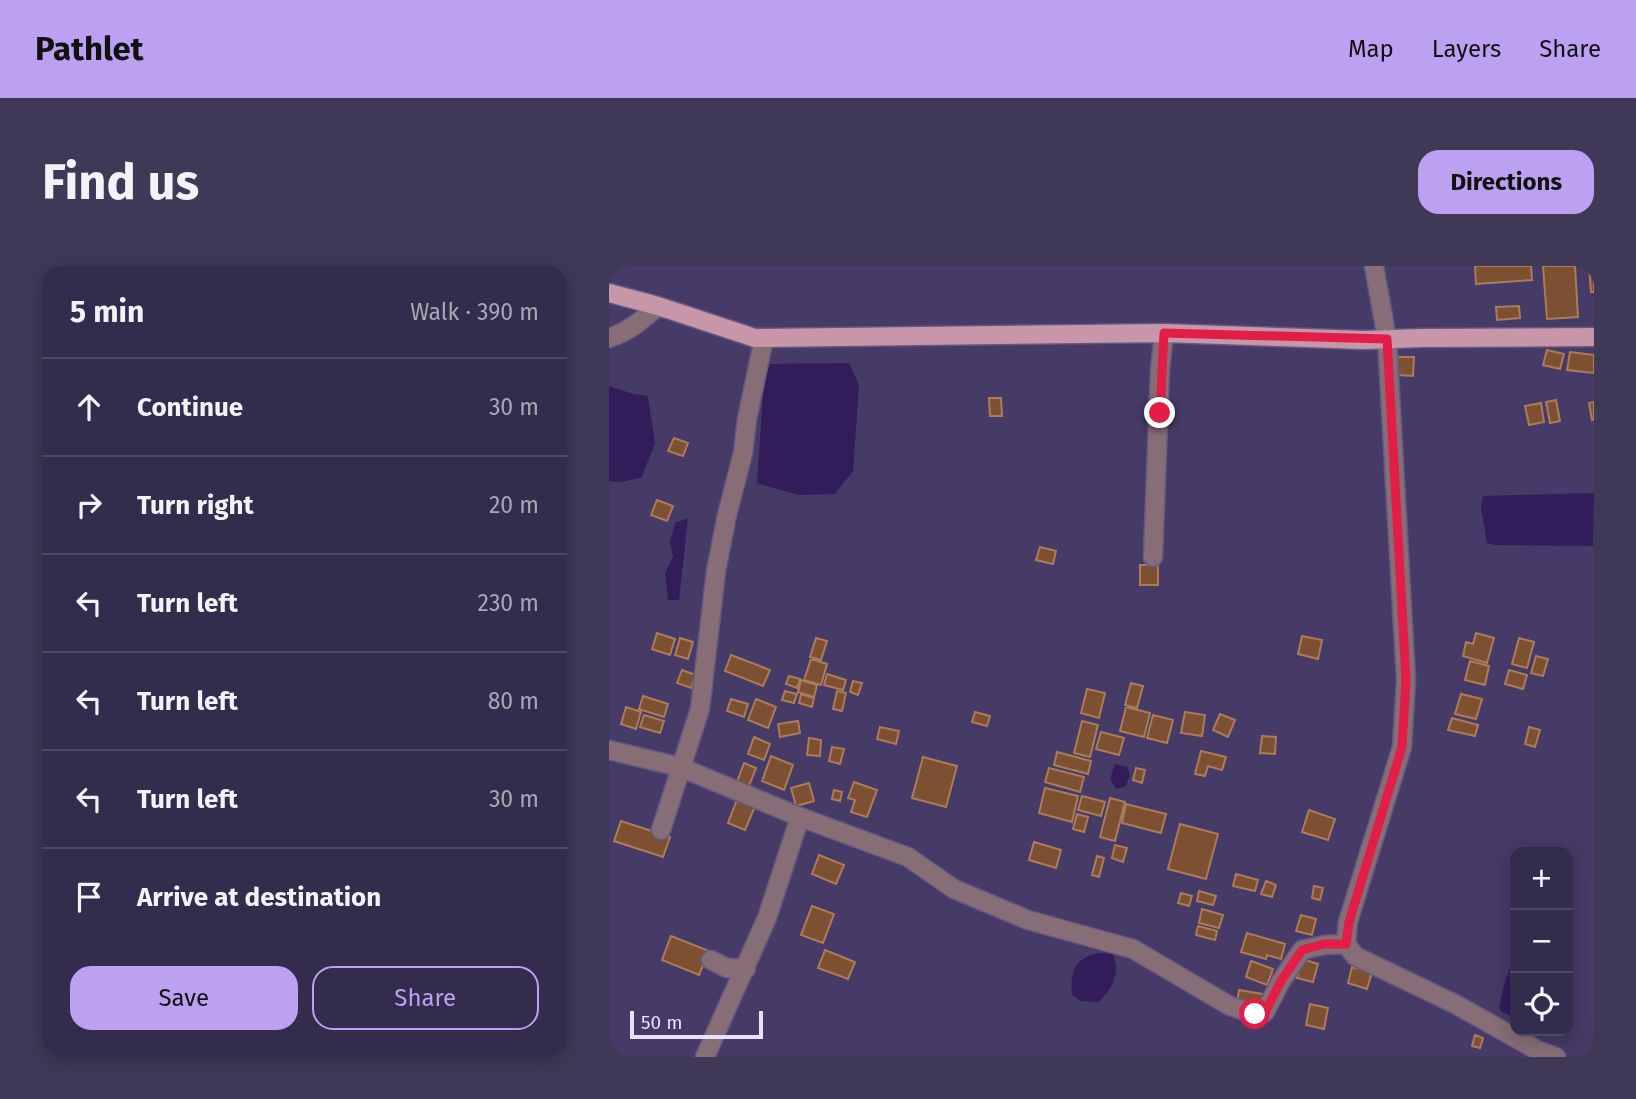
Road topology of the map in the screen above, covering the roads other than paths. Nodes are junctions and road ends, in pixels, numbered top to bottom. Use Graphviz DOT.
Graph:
graph roads {
  1 [pos="1374,266"];
  2 [pos="609,293"];
  3 [pos="658,306"];
  4 [pos="1164,333"];
  5 [pos="1594,337"];
  6 [pos="609,338"];
  7 [pos="764,338"];
  8 [pos="1387,339"];
  9 [pos="1153,557"];
  10 [pos="609,750"];
  11 [pos="680,767"];
  12 [pos="800,817"];
  13 [pos="661,830"];
  14 [pos="1346,944"];
  15 [pos="711,960"];
  16 [pos="746,969"];
  17 [pos="705,1057"];
  18 [pos="1556,1057"];
  1 -- 8 [label="street"];
  2 -- 3 [label="main road"];
  3 -- 6 [label="street"];
  3 -- 7 [label="main road"];
  4 -- 7 [label="main road"];
  4 -- 8 [label="main road"];
  4 -- 9 [label="street"];
  5 -- 8 [label="main road"];
  7 -- 11 [label="street"];
  8 -- 14 [label="street"];
  10 -- 11 [label="street"];
  11 -- 12 [label="street"];
  11 -- 13 [label="street"];
  12 -- 14 [label="street"];
  12 -- 16 [label="street"];
  14 -- 18 [label="street"];
  15 -- 16 [label="street"];
  16 -- 17 [label="street"];
}
